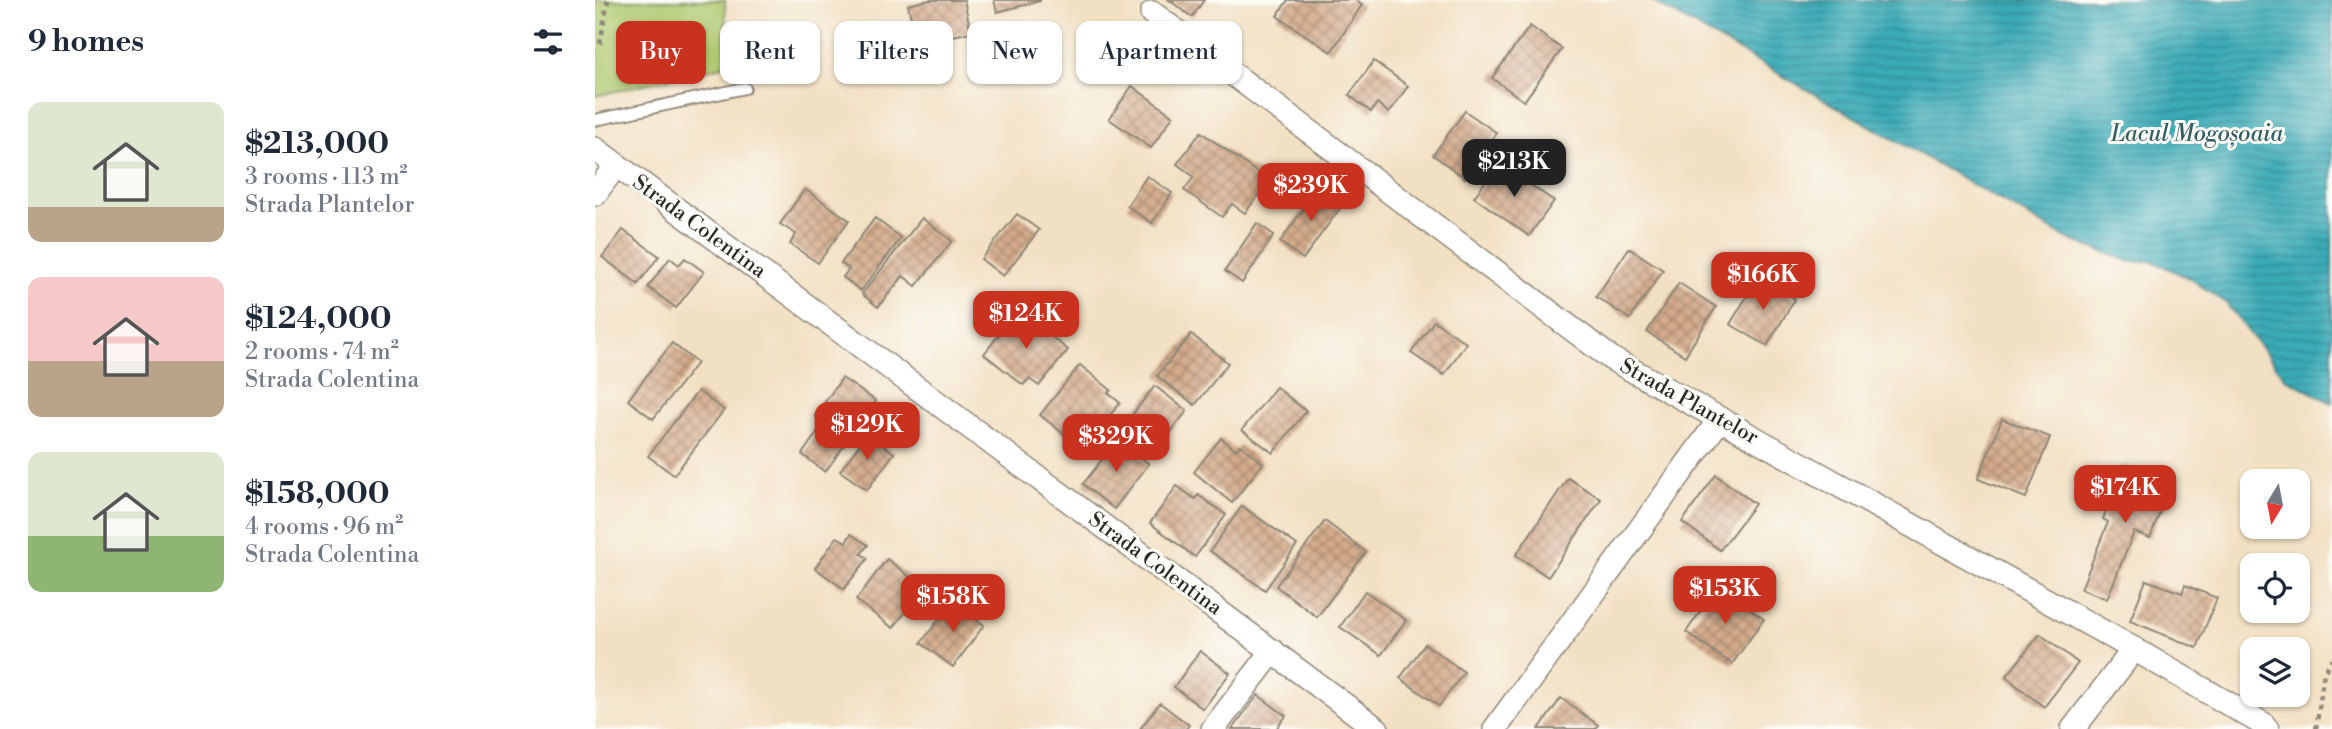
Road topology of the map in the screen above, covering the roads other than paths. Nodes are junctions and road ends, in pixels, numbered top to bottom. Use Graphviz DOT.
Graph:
graph roads {
  1 [pos="1152,13"];
  2 [pos="745,88"];
  3 [pos="595,120"];
  4 [pos="595,149"];
  5 [pos="616,165"];
  6 [pos="595,194"];
  7 [pos="1720,419"];
  8 [pos="2134,649"];
  9 [pos="1273,651"];
  10 [pos="1213,729"];
  11 [pos="1377,729"];
  12 [pos="1495,729"];
  13 [pos="2073,729"];
  14 [pos="2267,729"];
  1 -- 7 [label="street, Strada Plantelor"];
  2 -- 3 [label="lane"];
  4 -- 5 [label="street, Strada Colentina"];
  5 -- 6 [label="street"];
  5 -- 9 [label="street, Strada Colentina"];
  7 -- 8 [label="street, Strada Plantelor"];
  7 -- 12 [label="street"];
  8 -- 13 [label="street"];
  8 -- 14 [label="street, Strada Plantelor"];
  9 -- 10 [label="street"];
  9 -- 11 [label="street, Strada Colentina"];
}
